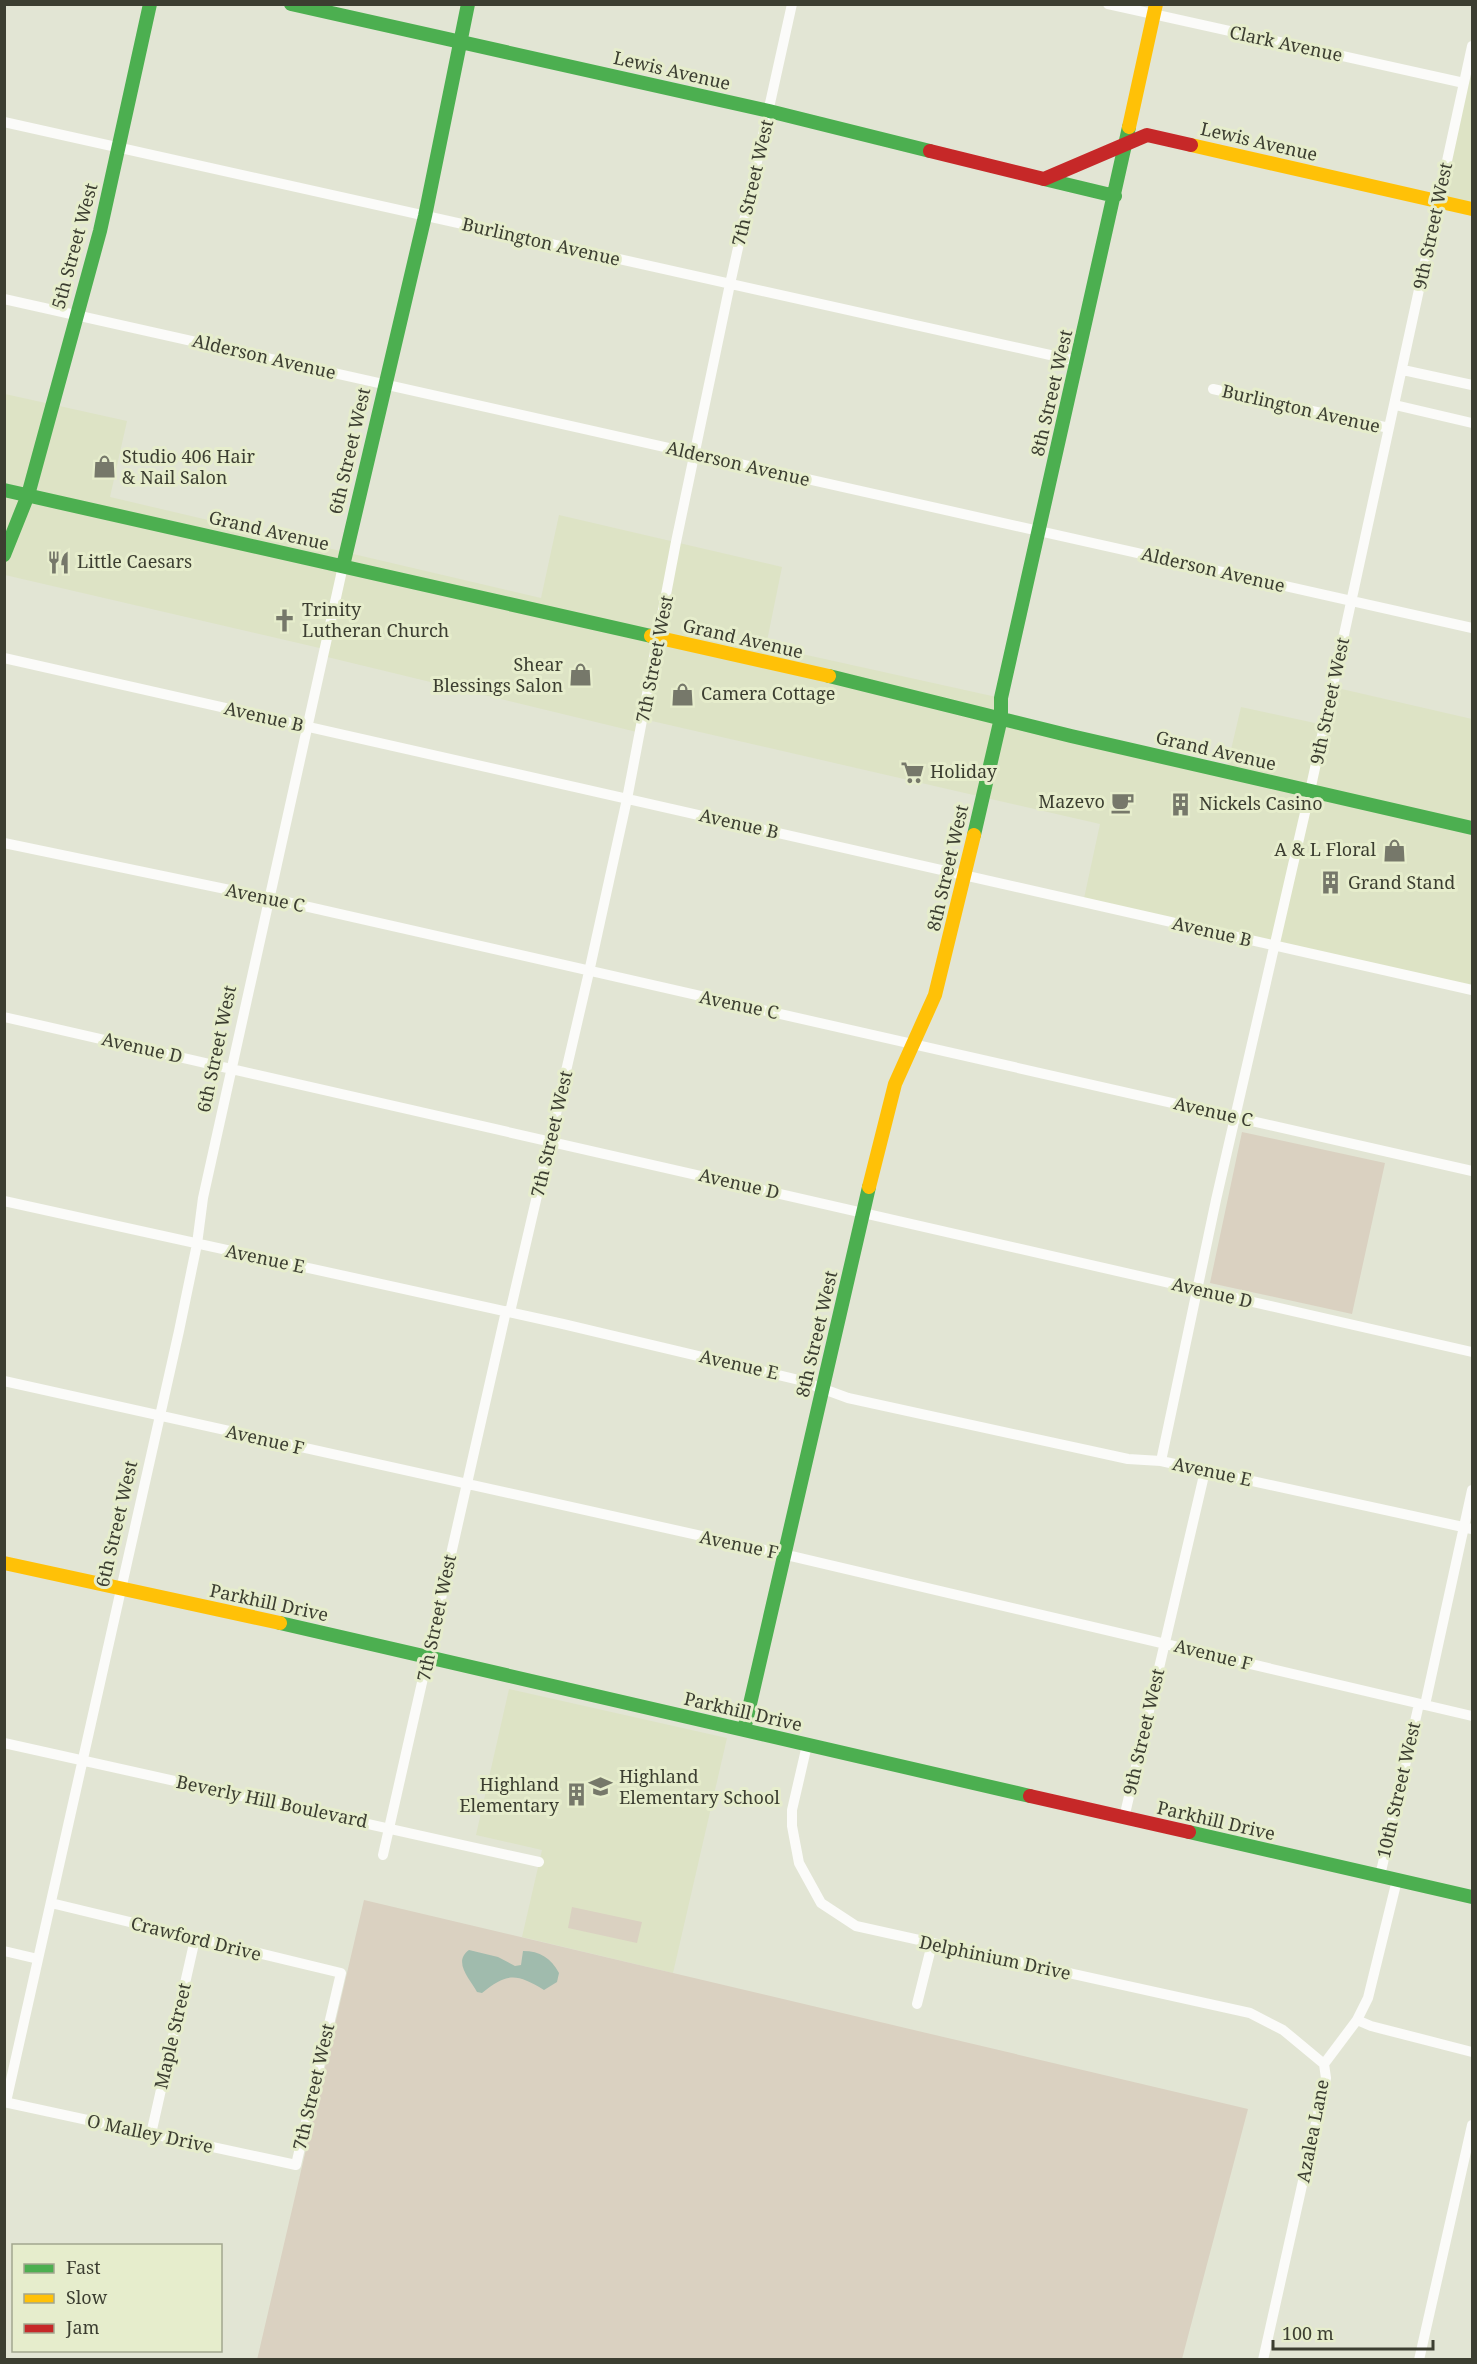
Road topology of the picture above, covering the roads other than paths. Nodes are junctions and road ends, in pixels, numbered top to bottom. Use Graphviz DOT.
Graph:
graph roads {
  1 [pos="150,4"];
  2 [pos="291,4"];
  3 [pos="468,4"];
  4 [pos="792,4"];
  5 [pos="1108,4"];
  6 [pos="1155,10"];
  7 [pos="460,42"];
  8 [pos="1473,46"];
  9 [pos="1464,83"];
  10 [pos="769,111"];
  11 [pos="4,122"];
  12 [pos="1126,144"];
  13 [pos="119,148"];
  14 [pos="1044,179"];
  15 [pos="1115,196"];
  16 [pos="1439,201"];
  17 [pos="1473,209"];
  18 [pos="425,216"];
  19 [pos="730,284"];
  20 [pos="4,299"];
  21 [pos="76,315"];
  22 [pos="1077,361"];
  23 [pos="1403,370"];
  24 [pos="384,384"];
  25 [pos="1473,385"];
  26 [pos="1213,389"];
  27 [pos="1395,405"];
  28 [pos="1473,423"];
  29 [pos="1389,428"];
  30 [pos="696,454"];
  31 [pos="4,490"];
  32 [pos="28,495"];
  33 [pos="1039,531"];
  34 [pos="4,555"];
  35 [pos="343,566"];
  36 [pos="1352,601"];
  37 [pos="1473,628"];
  38 [pos="659,638"];
  39 [pos="4,658"];
  40 [pos="1000,718"];
  41 [pos="307,727"];
  42 [pos="1310,791"];
  43 [pos="627,799"];
  44 [pos="1473,828"];
  45 [pos="4,843"];
  46 [pos="964,876"];
  47 [pos="269,898"];
  48 [pos="1274,946"];
  49 [pos="590,972"];
  50 [pos="1473,990"];
  51 [pos="4,1017"];
  52 [pos="912,1044"];
  53 [pos="231,1069"];
  54 [pos="1234,1117"];
  55 [pos="550,1141"];
  56 [pos="1473,1171"];
  57 [pos="4,1201"];
  58 [pos="863,1212"];
  59 [pos="197,1244"];
  60 [pos="1198,1290"];
  61 [pos="508,1311"];
  62 [pos="1473,1352"];
  63 [pos="4,1381"];
  64 [pos="823,1388"];
  65 [pos="160,1417"];
  66 [pos="1161,1461"];
  67 [pos="1205,1471"];
  68 [pos="466,1485"];
  69 [pos="1473,1490"];
  70 [pos="1468,1528"];
  71 [pos="785,1555"];
  72 [pos="4,1563"];
  73 [pos="121,1588"];
  74 [pos="1166,1643"];
  75 [pos="429,1656"];
  76 [pos="1422,1705"];
  77 [pos="1473,1716"];
  78 [pos="744,1730"];
  79 [pos="4,1743"];
  80 [pos="807,1745"];
  81 [pos="82,1761"];
  82 [pos="1124,1818"];
  83 [pos="389,1828"];
  84 [pos="383,1855"];
  85 [pos="539,1863"];
  86 [pos="1380,1876"];
  87 [pos="1396,1880"];
  88 [pos="1473,1897"];
  89 [pos="51,1903"];
  90 [pos="195,1939"];
  91 [pos="932,1944"];
  92 [pos="4,1951"];
  93 [pos="38,1959"];
  94 [pos="341,1973"];
  95 [pos="917,2004"];
  96 [pos="1357,2020"];
  97 [pos="1473,2052"];
  98 [pos="1324,2064"];
  99 [pos="5,2102"];
  100 [pos="1473,2125"];
  101 [pos="151,2134"];
  102 [pos="296,2165"];
  103 [pos="1263,2360"];
  104 [pos="1419,2360"];
  1 -- 13 [label="street, 5th Street West"];
  2 -- 7 [label="street, Lewis Avenue"];
  3 -- 7 [label="street, 6th Street West"];
  4 -- 10 [label="street, 7th Street West"];
  5 -- 6 [label="street, Clark Avenue"];
  6 -- 9 [label="street, Clark Avenue"];
  6 -- 12 [label="street, 8th Street West"];
  7 -- 10 [label="street, Lewis Avenue"];
  7 -- 18 [label="street, 6th Street West"];
  8 -- 9 [label="street, 9th Street West"];
  9 -- 16 [label="street, 9th Street West"];
  10 -- 14 [label="street, Lewis Avenue"];
  10 -- 19 [label="street, 7th Street West"];
  11 -- 13 [label="street, Burlington Avenue"];
  12 -- 14 [label="street, Lewis Avenue"];
  12 -- 15 [label="street, 8th Street West"];
  12 -- 16 [label="street, Lewis Avenue"];
  13 -- 18 [label="street, Burlington Avenue"];
  13 -- 21 [label="street, 5th Street West"];
  14 -- 15 [label="street, Lewis Avenue"];
  15 -- 22 [label="street, 8th Street West"];
  16 -- 17 [label="street, Lewis Avenue"];
  16 -- 23 [label="street, 9th Street West"];
  18 -- 19 [label="street, Burlington Avenue"];
  18 -- 24 [label="street, 6th Street West"];
  19 -- 22 [label="street, Burlington Avenue"];
  19 -- 30 [label="street, 7th Street West"];
  20 -- 21 [label="street, Alderson Avenue"];
  21 -- 24 [label="street, Alderson Avenue"];
  21 -- 32 [label="street, 5th Street West"];
  22 -- 33 [label="street, 8th Street West"];
  23 -- 25 [label="street"];
  23 -- 27 [label="street, 9th Street West"];
  24 -- 30 [label="street, Alderson Avenue"];
  24 -- 35 [label="street, 6th Street West"];
  26 -- 29 [label="street, Burlington Avenue"];
  27 -- 28 [label="street, Burlington Avenue"];
  27 -- 29 [label="street, 9th Street West"];
  29 -- 36 [label="street, 9th Street West"];
  30 -- 33 [label="street, Alderson Avenue"];
  30 -- 38 [label="street, 7th Street West"];
  31 -- 32 [label="street, Grand Avenue"];
  32 -- 34 [label="street, 5th Street West"];
  32 -- 35 [label="street, Grand Avenue"];
  33 -- 36 [label="street, Alderson Avenue"];
  33 -- 40 [label="street, 8th Street West"];
  35 -- 38 [label="street, Grand Avenue"];
  35 -- 41 [label="street, 6th Street West"];
  36 -- 37 [label="street, Alderson Avenue"];
  36 -- 42 [label="street, 9th Street West"];
  38 -- 40 [label="street, Grand Avenue"];
  38 -- 43 [label="street, 7th Street West"];
  39 -- 41 [label="street, Avenue B"];
  40 -- 42 [label="street, Grand Avenue"];
  40 -- 46 [label="street, 8th Street West"];
  41 -- 43 [label="street, Avenue B"];
  41 -- 47 [label="street, 6th Street West"];
  42 -- 44 [label="street, Grand Avenue"];
  42 -- 48 [label="street, 9th Street West"];
  43 -- 46 [label="street, Avenue B"];
  43 -- 49 [label="street, 7th Street West"];
  45 -- 47 [label="street, Avenue C"];
  46 -- 48 [label="street, Avenue B"];
  46 -- 52 [label="street, 8th Street West"];
  47 -- 49 [label="street, Avenue C"];
  47 -- 53 [label="street, 6th Street West"];
  48 -- 50 [label="street, Avenue B"];
  48 -- 54 [label="street, 9th Street West"];
  49 -- 52 [label="street, Avenue C"];
  49 -- 55 [label="street, 7th Street West"];
  51 -- 53 [label="street, Avenue D"];
  52 -- 54 [label="street, Avenue C"];
  52 -- 58 [label="street, 8th Street West"];
  53 -- 55 [label="street, Avenue D"];
  53 -- 59 [label="street, 6th Street West"];
  54 -- 56 [label="street, Avenue C"];
  54 -- 60 [label="street, 9th Street West"];
  55 -- 58 [label="street, Avenue D"];
  55 -- 61 [label="street, 7th Street West"];
  57 -- 59 [label="street, Avenue E"];
  58 -- 60 [label="street, Avenue D"];
  58 -- 64 [label="street, 8th Street West"];
  59 -- 61 [label="street, Avenue E"];
  59 -- 65 [label="street, 6th Street West"];
  60 -- 62 [label="street, Avenue D"];
  60 -- 66 [label="street, 9th Street West"];
  61 -- 64 [label="street, Avenue E"];
  61 -- 68 [label="street, 7th Street West"];
  63 -- 65 [label="street, Avenue F"];
  64 -- 66 [label="street, Avenue E"];
  64 -- 71 [label="street, 8th Street West"];
  65 -- 68 [label="street, Avenue F"];
  65 -- 73 [label="street, 6th Street West"];
  66 -- 67 [label="street, Avenue E"];
  67 -- 70 [label="street, Avenue E"];
  67 -- 74 [label="street, 9th Street West"];
  68 -- 71 [label="street, Avenue F"];
  68 -- 75 [label="street, 7th Street West"];
  69 -- 70 [label="street, 10th Street West"];
  70 -- 76 [label="street, 10th Street West"];
  71 -- 74 [label="street, Avenue F"];
  71 -- 78 [label="street, 8th Street West"];
  72 -- 73 [label="street, Parkhill Drive"];
  73 -- 75 [label="street, Parkhill Drive"];
  73 -- 81 [label="street, 6th Street West"];
  74 -- 76 [label="street, Avenue F"];
  74 -- 82 [label="street, 9th Street West"];
  75 -- 78 [label="street, Parkhill Drive"];
  75 -- 83 [label="street, 7th Street West"];
  76 -- 77 [label="street, Avenue F"];
  76 -- 86 [label="street, 10th Street West"];
  78 -- 80 [label="street, Parkhill Drive"];
  79 -- 81 [label="street, Beverly Hill Boulevard"];
  80 -- 82 [label="street, Parkhill Drive"];
  80 -- 91 [label="street, Delphinium Drive"];
  81 -- 83 [label="street, Beverly Hill Boulevard"];
  81 -- 89 [label="street, 6th Street West"];
  82 -- 86 [label="street, Parkhill Drive"];
  83 -- 84 [label="street, 7th Street West"];
  83 -- 85 [label="street, Beverly Hill Boulevard"];
  86 -- 87 [label="street, Parkhill Drive"];
  87 -- 88 [label="street, Parkhill Drive"];
  87 -- 96 [label="street, Azalea Lane"];
  89 -- 90 [label="street, Crawford Drive"];
  89 -- 93 [label="street, 6th Street West"];
  90 -- 94 [label="street, Crawford Drive"];
  90 -- 101 [label="street, Maple Street"];
  91 -- 95 [label="street"];
  91 -- 98 [label="street, Delphinium Drive"];
  92 -- 93 [label="street"];
  93 -- 99 [label="street, 6th Street West"];
  94 -- 102 [label="street, 7th Street West"];
  96 -- 97 [label="street"];
  96 -- 98 [label="street, Azalea Lane"];
  98 -- 103 [label="street, Azalea Lane"];
  99 -- 101 [label="street, O Malley Drive"];
  100 -- 104 [label="street"];
  101 -- 102 [label="street, O Malley Drive"];
}
